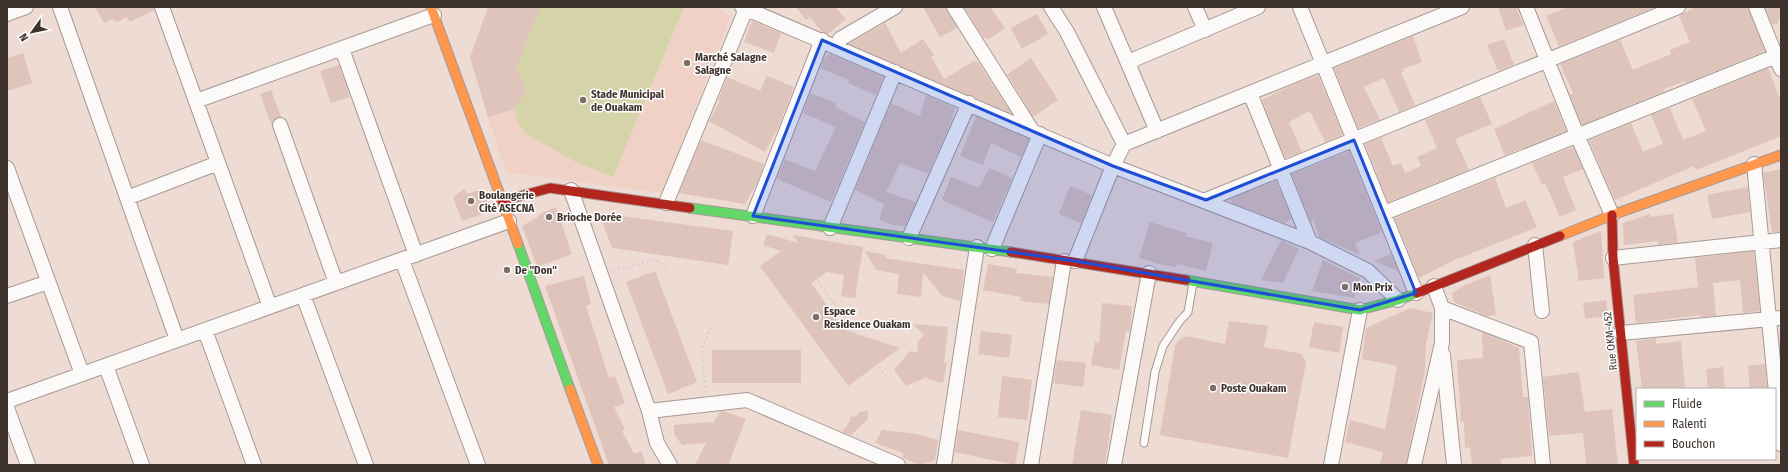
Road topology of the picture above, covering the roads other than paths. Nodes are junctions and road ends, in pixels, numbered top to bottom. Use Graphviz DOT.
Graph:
graph roads {
  1 [pos="26,7"];
  2 [pos="60,7"];
  3 [pos="162,7"];
  4 [pos="895,7"];
  5 [pos="954,7"];
  6 [pos="1051,7"];
  7 [pos="1104,7"];
  8 [pos="1195,7"];
  9 [pos="1258,7"];
  10 [pos="1300,7"];
  11 [pos="1462,7"];
  12 [pos="1526,7"];
  13 [pos="1678,7"];
  14 [pos="1756,7"];
  15 [pos="746,8"];
  16 [pos="433,11"];
  17 [pos="7,14"];
  18 [pos="1205,30"];
  19 [pos="822,40"];
  20 [pos="838,47"];
  21 [pos="342,49"];
  22 [pos="1548,61"];
  23 [pos="1128,62"];
  24 [pos="1778,62"];
  25 [pos="1323,64"];
  26 [pos="895,72"];
  27 [pos="1250,93"];
  28 [pos="196,101"];
  29 [pos="969,103"];
  30 [pos="280,125"];
  31 [pos="1157,131"];
  32 [pos="1035,132"];
  33 [pos="1577,135"];
  34 [pos="1354,140"];
  35 [pos="1124,144"];
  36 [pos="1781,155"];
  37 [pos="218,163"];
  38 [pos="1754,164"];
  39 [pos="1113,166"];
  40 [pos="7,168"];
  41 [pos="1281,170"];
  42 [pos="571,190"];
  43 [pos="127,198"];
  44 [pos="1206,200"];
  45 [pos="502,201"];
  46 [pos="666,203"];
  47 [pos="1384,213"];
  48 [pos="1612,215"];
  49 [pos="753,216"];
  50 [pos="509,221"];
  51 [pos="830,228"];
  52 [pos="909,238"];
  53 [pos="1781,240"];
  54 [pos="1310,242"];
  55 [pos="1761,243"];
  56 [pos="1535,245"];
  57 [pos="977,247"];
  58 [pos="992,249"];
  59 [pos="416,255"];
  60 [pos="1613,258"];
  61 [pos="402,260"];
  62 [pos="1070,261"];
  63 [pos="1150,273"];
  64 [pos="1194,281"];
  65 [pos="48,282"];
  66 [pos="336,283"];
  67 [pos="1434,286"];
  68 [pos="1416,293"];
  69 [pos="303,295"];
  70 [pos="7,296"];
  71 [pos="1398,300"];
  72 [pos="270,307"];
  73 [pos="1442,308"];
  74 [pos="1360,310"];
  75 [pos="1542,311"];
  76 [pos="1775,318"];
  77 [pos="205,330"];
  78 [pos="1621,333"];
  79 [pos="177,340"];
  80 [pos="1442,343"];
  81 [pos="106,366"];
  82 [pos="82,374"];
  83 [pos="7,401"];
  84 [pos="1778,404"];
  85 [pos="7,408"];
  86 [pos="649,410"];
  87 [pos="1633,415"];
  88 [pos="1144,443"];
  89 [pos="1781,444"];
  90 [pos="1333,464"];
  91 [pos="28,465"];
  92 [pos="142,465"];
  93 [pos="254,465"];
  94 [pos="366,465"];
  95 [pos="478,465"];
  96 [pos="598,465"];
  97 [pos="670,465"];
  98 [pos="898,465"];
  99 [pos="944,465"];
  100 [pos="1030,465"];
  101 [pos="1114,465"];
  102 [pos="1414,465"];
  103 [pos="1454,465"];
  104 [pos="1543,465"];
  105 [pos="1634,465"];
  1 -- 17 [label="street"];
  2 -- 43 [label="street"];
  3 -- 28 [label="street"];
  4 -- 20 [label="street"];
  5 -- 32 [label="street"];
  6 -- 35 [label="street"];
  7 -- 23 [label="street"];
  8 -- 18 [label="street"];
  9 -- 18 [label="street"];
  10 -- 25 [label="street"];
  11 -- 25 [label="street"];
  12 -- 22 [label="street"];
  13 -- 22 [label="street"];
  14 -- 24 [label="street"];
  15 -- 19 [label="street"];
  15 -- 46 [label="street"];
  16 -- 21 [label="street"];
  16 -- 45 [label="street"];
  18 -- 23 [label="street"];
  19 -- 20 [label="street"];
  19 -- 49 [label="street"];
  20 -- 26 [label="street"];
  21 -- 28 [label="street"];
  21 -- 59 [label="street"];
  22 -- 33 [label="street"];
  22 -- 34 [label="street"];
  23 -- 31 [label="street"];
  24 -- 33 [label="street"];
  25 -- 27 [label="street"];
  25 -- 34 [label="street"];
  26 -- 29 [label="street"];
  26 -- 51 [label="street"];
  27 -- 31 [label="street"];
  27 -- 41 [label="street"];
  28 -- 37 [label="street"];
  29 -- 32 [label="street"];
  29 -- 52 [label="street"];
  30 -- 66 [label="street"];
  31 -- 35 [label="street"];
  32 -- 39 [label="street"];
  32 -- 58 [label="street"];
  33 -- 47 [label="street"];
  33 -- 48 [label="street"];
  34 -- 41 [label="street"];
  34 -- 47 [label="street"];
  35 -- 39 [label="street"];
  36 -- 38 [label="street"];
  37 -- 43 [label="street"];
  37 -- 72 [label="street"];
  38 -- 48 [label="street"];
  38 -- 55 [label="street"];
  39 -- 44 [label="street"];
  39 -- 62 [label="street"];
  40 -- 65 [label="street"];
  41 -- 44 [label="street"];
  41 -- 54 [label="street"];
  42 -- 45 [label="street"];
  42 -- 46 [label="street"];
  42 -- 86 [label="street"];
  43 -- 79 [label="street"];
  44 -- 54 [label="street"];
  45 -- 50 [label="street"];
  46 -- 49 [label="street"];
  47 -- 68 [label="street"];
  48 -- 56 [label="street"];
  48 -- 60 [label="street, Rue OKM-452"];
  49 -- 51 [label="street"];
  50 -- 59 [label="street"];
  50 -- 96 [label="street"];
  51 -- 52 [label="street"];
  52 -- 57 [label="street"];
  53 -- 55 [label="street"];
  54 -- 71 [label="street"];
  55 -- 60 [label="street"];
  55 -- 76 [label="street"];
  56 -- 67 [label="street"];
  56 -- 75 [label="street"];
  57 -- 58 [label="street"];
  57 -- 99 [label="street"];
  58 -- 62 [label="street"];
  59 -- 61 [label="street"];
  60 -- 78 [label="street, Rue OKM-452"];
  61 -- 66 [label="street"];
  61 -- 95 [label="street"];
  62 -- 63 [label="street"];
  62 -- 100 [label="street"];
  63 -- 64 [label="street"];
  63 -- 101 [label="street"];
  64 -- 74 [label="street"];
  64 -- 88 [label="lane"];
  65 -- 70 [label="street"];
  65 -- 82 [label="street"];
  66 -- 69 [label="street"];
  67 -- 68 [label="street"];
  67 -- 73 [label="street"];
  68 -- 71 [label="street"];
  69 -- 72 [label="street"];
  69 -- 94 [label="street"];
  71 -- 74 [label="street"];
  72 -- 77 [label="street"];
  73 -- 80 [label="street"];
  73 -- 104 [label="street"];
  74 -- 90 [label="street"];
  76 -- 78 [label="street"];
  76 -- 84 [label="street"];
  77 -- 79 [label="street"];
  77 -- 93 [label="street"];
  78 -- 87 [label="street, Rue OKM-452"];
  79 -- 81 [label="street"];
  80 -- 102 [label="street"];
  80 -- 103 [label="street"];
  81 -- 82 [label="street"];
  81 -- 92 [label="street"];
  82 -- 83 [label="street"];
  84 -- 89 [label="street"];
  85 -- 91 [label="street"];
  86 -- 97 [label="street"];
  86 -- 98 [label="street"];
  87 -- 105 [label="street, Rue OKM-452"];
}
